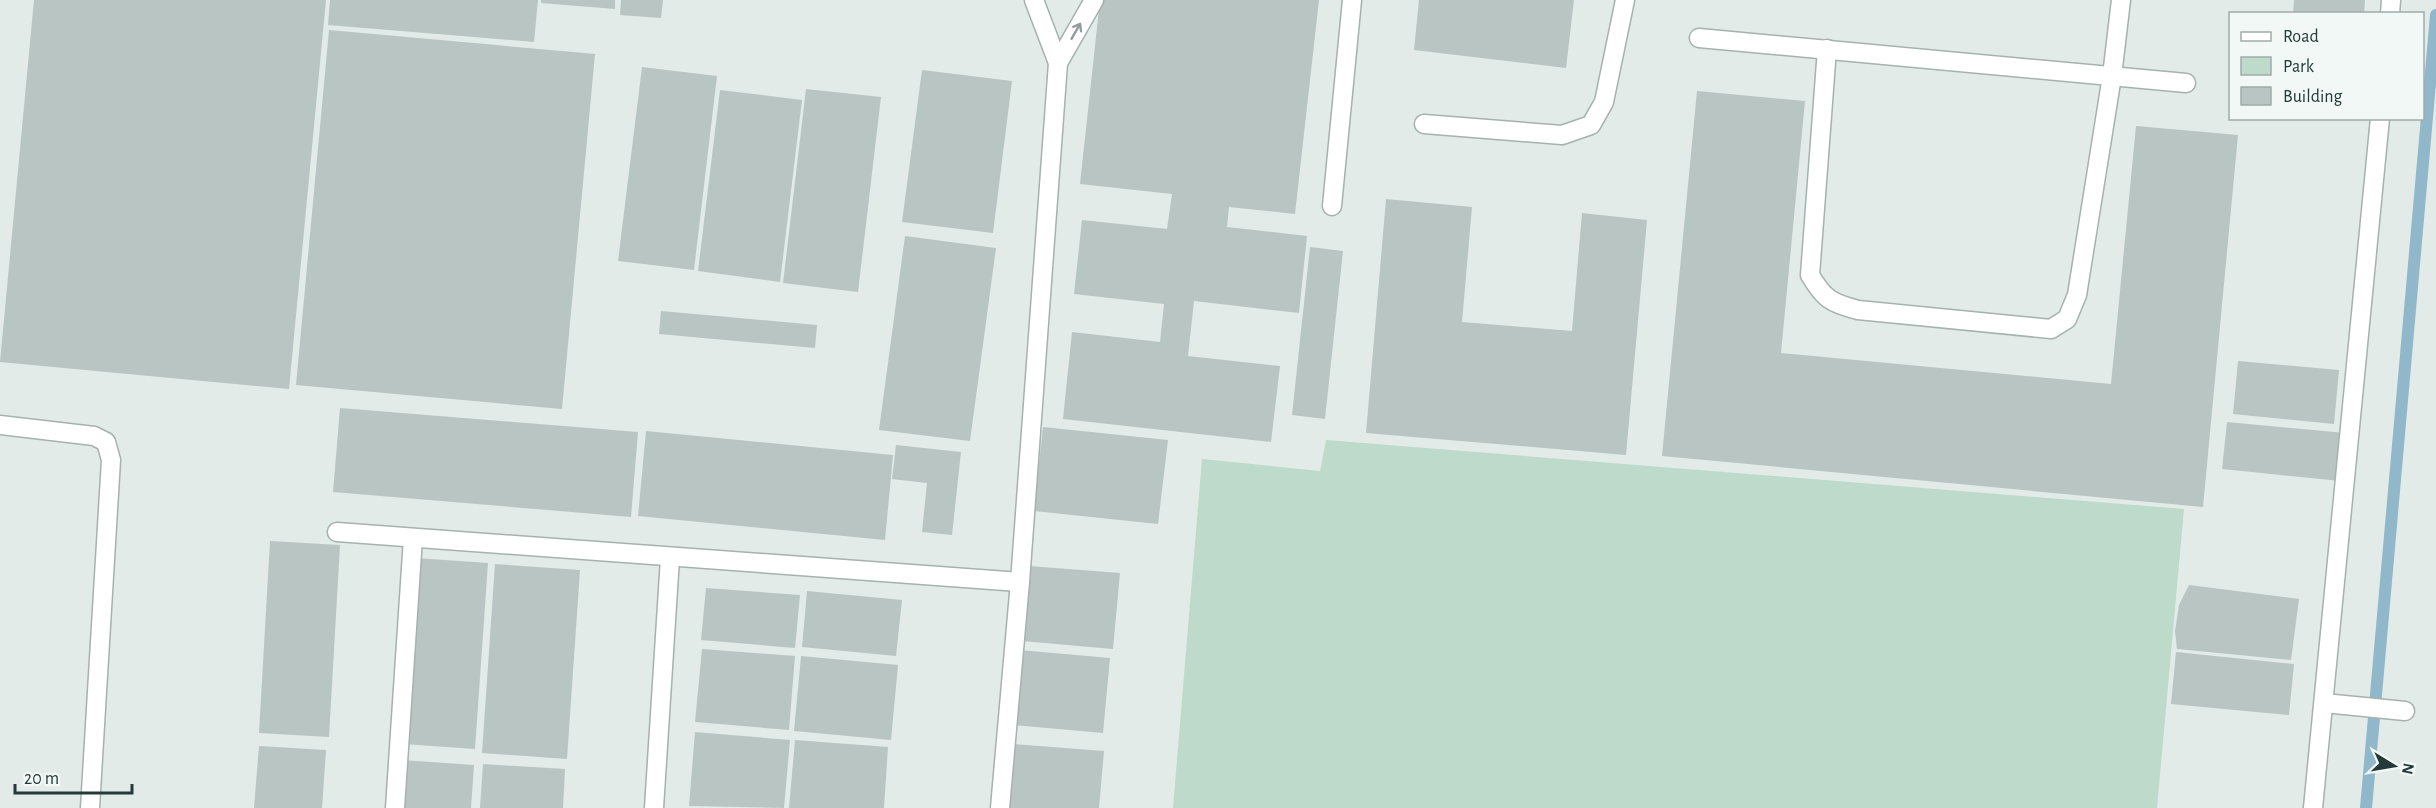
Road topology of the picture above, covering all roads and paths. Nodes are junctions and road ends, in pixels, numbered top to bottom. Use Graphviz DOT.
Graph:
graph roads {
  1 [pos="1034,0"];
  2 [pos="1094,0"];
  3 [pos="1352,0"];
  4 [pos="1624,0"];
  5 [pos="2121,0"];
  6 [pos="1699,38"];
  7 [pos="1827,50"];
  8 [pos="1058,63"];
  9 [pos="2112,76"];
  10 [pos="2186,83"];
  11 [pos="2379,120"];
  12 [pos="1424,124"];
  13 [pos="1332,207"];
  14 [pos="0,425"];
  15 [pos="337,532"];
  16 [pos="413,538"];
  17 [pos="670,558"];
  18 [pos="1020,582"];
  19 [pos="2324,703"];
  20 [pos="2404,711"];
  21 [pos="90,808"];
  22 [pos="395,808"];
  23 [pos="654,808"];
  24 [pos="1000,808"];
  25 [pos="2313,808"];
  1 -- 8 [label="street"];
  8 -- 2 [label="street, one-way"];
  3 -- 13 [label="street"];
  4 -- 12 [label="street"];
  5 -- 9 [label="street"];
  6 -- 7 [label="street"];
  7 -- 9 [label="street"];
  7 -- 9 [label="street"];
  8 -- 18 [label="street"];
  9 -- 10 [label="street"];
  11 -- 19 [label="street"];
  14 -- 21 [label="street"];
  15 -- 16 [label="street"];
  16 -- 17 [label="street"];
  16 -- 22 [label="street"];
  17 -- 18 [label="street"];
  17 -- 23 [label="street"];
  18 -- 24 [label="street"];
  19 -- 20 [label="street"];
  19 -- 25 [label="street"];
}
